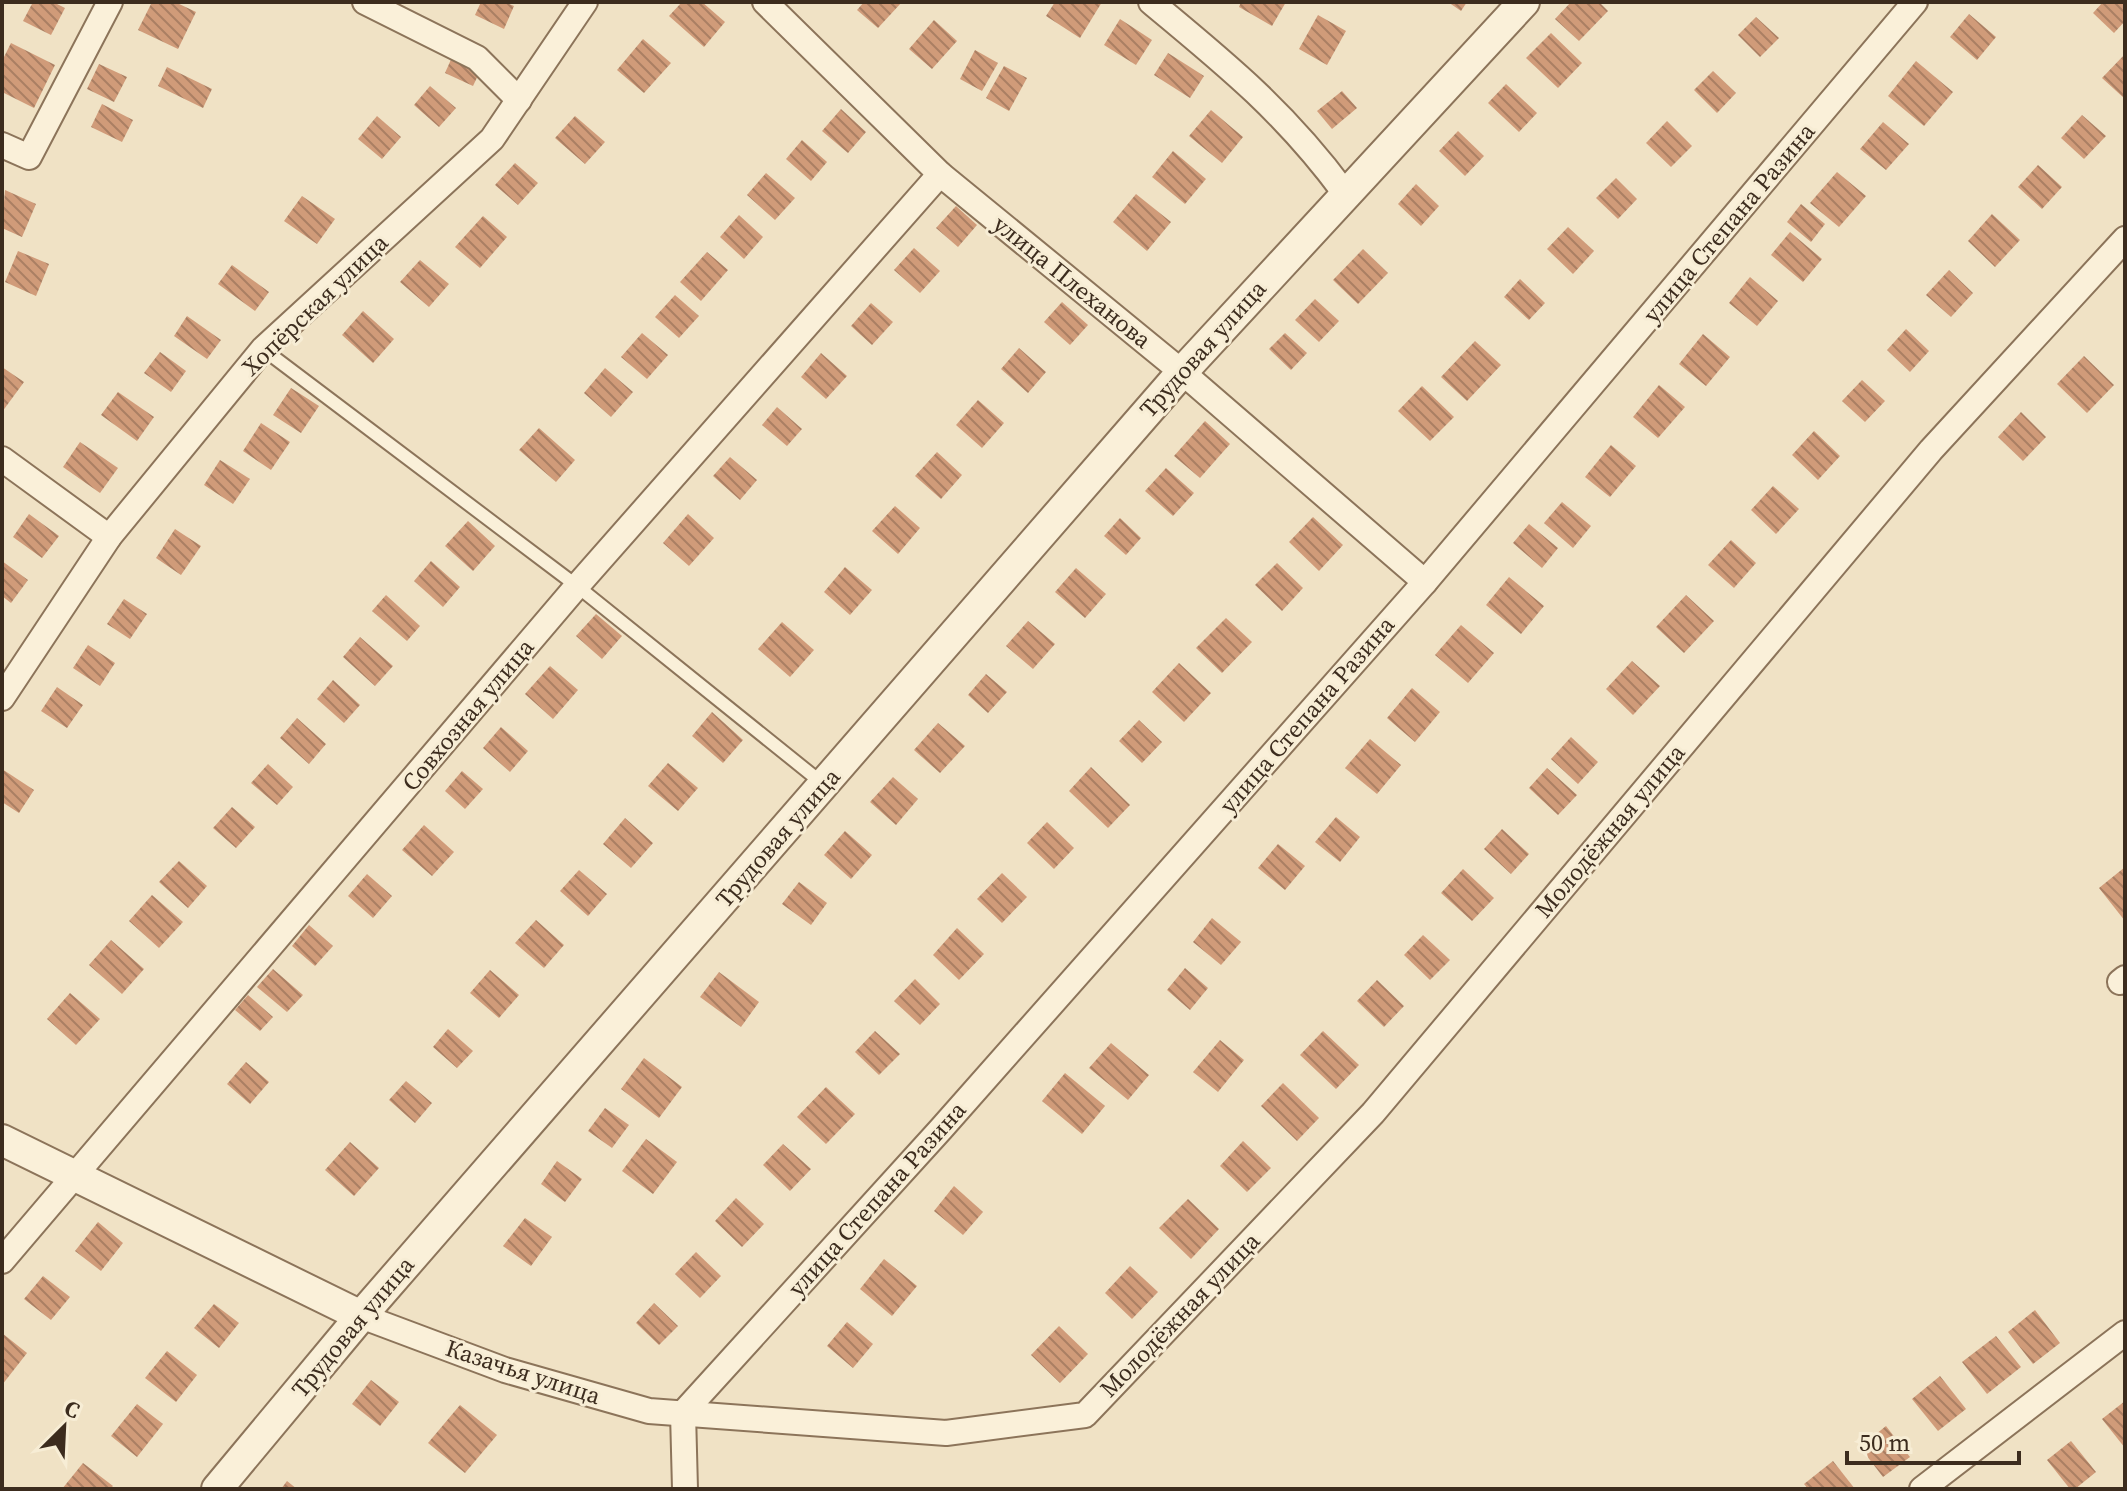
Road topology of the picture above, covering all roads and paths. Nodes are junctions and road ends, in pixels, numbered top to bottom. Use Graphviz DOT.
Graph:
graph roads {
  1 [pos="110,2"];
  2 [pos="365,2"];
  3 [pos="585,2"];
  4 [pos="765,2"];
  5 [pos="1151,2"];
  6 [pos="1524,2"];
  7 [pos="1915,2"];
  8 [pos="519,100"];
  9 [pos="2,145"];
  10 [pos="940,174"];
  11 [pos="1344,192"];
  12 [pos="2125,239"];
  13 [pos="263,349"];
  14 [pos="1182,372"];
  15 [pos="2,459"];
  16 [pos="109,537"];
  17 [pos="1425,582"];
  18 [pos="577,586"];
  19 [pos="2,698"];
  20 [pos="824,785"];
  21 [pos="2,1140"];
  22 [pos="74,1177"];
  23 [pos="2,1261"];
  24 [pos="361,1316"];
  25 [pos="2125,1333"];
  26 [pos="683,1413"];
  27 [pos="1085,1415"];
  28 [pos="217,1489"];
  29 [pos="685,1489"];
  30 [pos="1922,1489"];
  1 -- 9 [label="street"];
  2 -- 8 [label="street"];
  3 -- 8 [label="street, Хопёрская улица"];
  4 -- 10 [label="street, улица Плеханова"];
  5 -- 11 [label="street"];
  6 -- 11 [label="street, Трудовая улица"];
  7 -- 17 [label="street, улица Степана Разина"];
  8 -- 13 [label="street, Хопёрская улица"];
  10 -- 14 [label="street, улица Плеханова"];
  10 -- 18 [label="street, Совхозная улица"];
  11 -- 14 [label="street, Трудовая улица"];
  12 -- 27 [label="street, Молодёжная улица"];
  13 -- 16 [label="street, Хопёрская улица"];
  13 -- 18 [label="lane"];
  14 -- 17 [label="street, улица Плеханова"];
  14 -- 20 [label="street, Трудовая улица"];
  15 -- 16 [label="street"];
  16 -- 19 [label="street, Хопёрская улица"];
  17 -- 26 [label="street, улица Степана Разина"];
  18 -- 20 [label="lane"];
  18 -- 22 [label="street, Совхозная улица"];
  20 -- 24 [label="street, Трудовая улица"];
  21 -- 22 [label="street, Казачья улица"];
  22 -- 23 [label="street, Совхозная улица"];
  22 -- 24 [label="street, Казачья улица"];
  24 -- 26 [label="street, Казачья улица"];
  24 -- 28 [label="street, Трудовая улица"];
  25 -- 30 [label="street"];
  26 -- 27 [label="street, Казачья улица"];
  26 -- 29 [label="street"];
}
